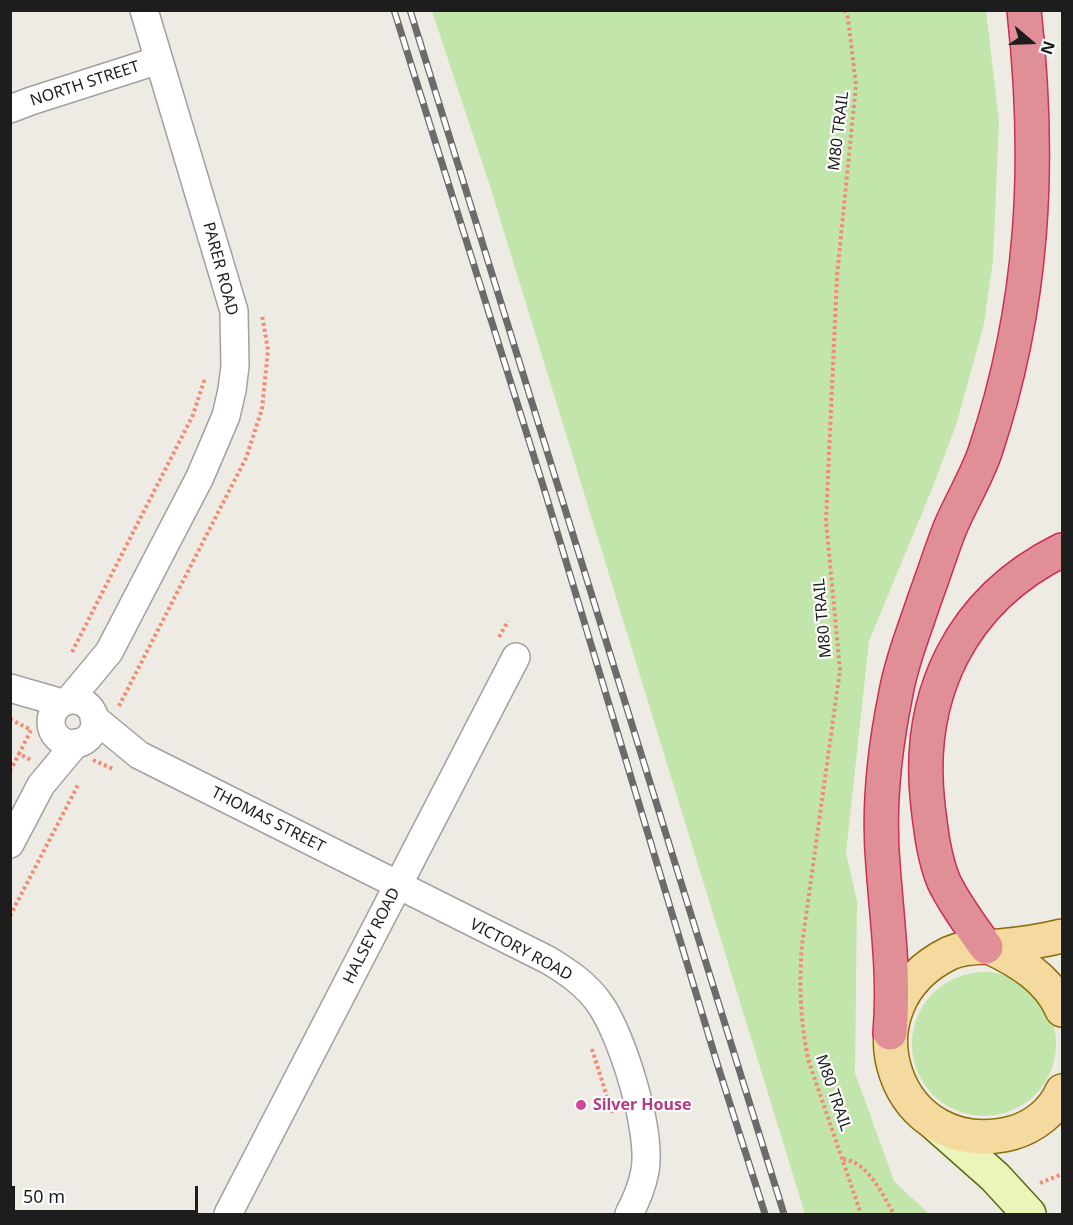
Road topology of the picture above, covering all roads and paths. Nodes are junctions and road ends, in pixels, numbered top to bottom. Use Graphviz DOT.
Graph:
graph roads {
  1 [pos="144,10"];
  2 [pos="845,10"];
  3 [pos="1024,10"];
  4 [pos="159,60"];
  5 [pos="10,109"];
  6 [pos="208,368"];
  7 [pos="1062,550"];
  8 [pos="72,652"];
  9 [pos="516,657"];
  10 [pos="10,688"];
  11 [pos="10,693"];
  12 [pos="73,722"];
  13 [pos="19,754"];
  14 [pos="10,771"];
  15 [pos="79,783"];
  16 [pos="10,844"];
  17 [pos="398,886"];
  18 [pos="10,916"];
  19 [pos="1062,936"];
  20 [pos="988,947"];
  21 [pos="1062,1010"];
  22 [pos="890,1033"];
  23 [pos="591,1046"];
  24 [pos="1062,1090"];
  25 [pos="615,1122"];
  26 [pos="934,1123"];
  27 [pos="843,1159"];
  28 [pos="228,1215"];
  29 [pos="629,1215"];
  30 [pos="861,1215"];
  31 [pos="894,1215"];
  32 [pos="1029,1215"];
  1 -- 4 [label="street, PARER ROAD"];
  2 -- 27 [label="path, M80 TRAIL"];
  3 -- 22 [label="highway"];
  4 -- 5 [label="street, NORTH STREET"];
  4 -- 12 [label="street, PARER ROAD"];
  6 -- 8 [label="path"];
  7 -- 20 [label="highway"];
  9 -- 17 [label="street, HALSEY ROAD"];
  10 -- 12 [label="street, THOMAS STREET"];
  11 -- 12 [label="street, THOMAS STREET"];
  12 -- 16 [label="street, PARER ROAD"];
  12 -- 17 [label="street, THOMAS STREET"];
  13 -- 14 [label="path"];
  15 -- 18 [label="path"];
  17 -- 28 [label="street, HALSEY ROAD"];
  17 -- 29 [label="street, VICTORY ROAD"];
  19 -- 20 [label="main road"];
  20 -- 21 [label="main road"];
  20 -- 22 [label="main road"];
  22 -- 26 [label="main road"];
  23 -- 25 [label="path"];
  24 -- 26 [label="main road"];
  26 -- 32 [label="main road"];
  27 -- 30 [label="path, M80 TRAIL"];
  27 -- 31 [label="path"];
}
